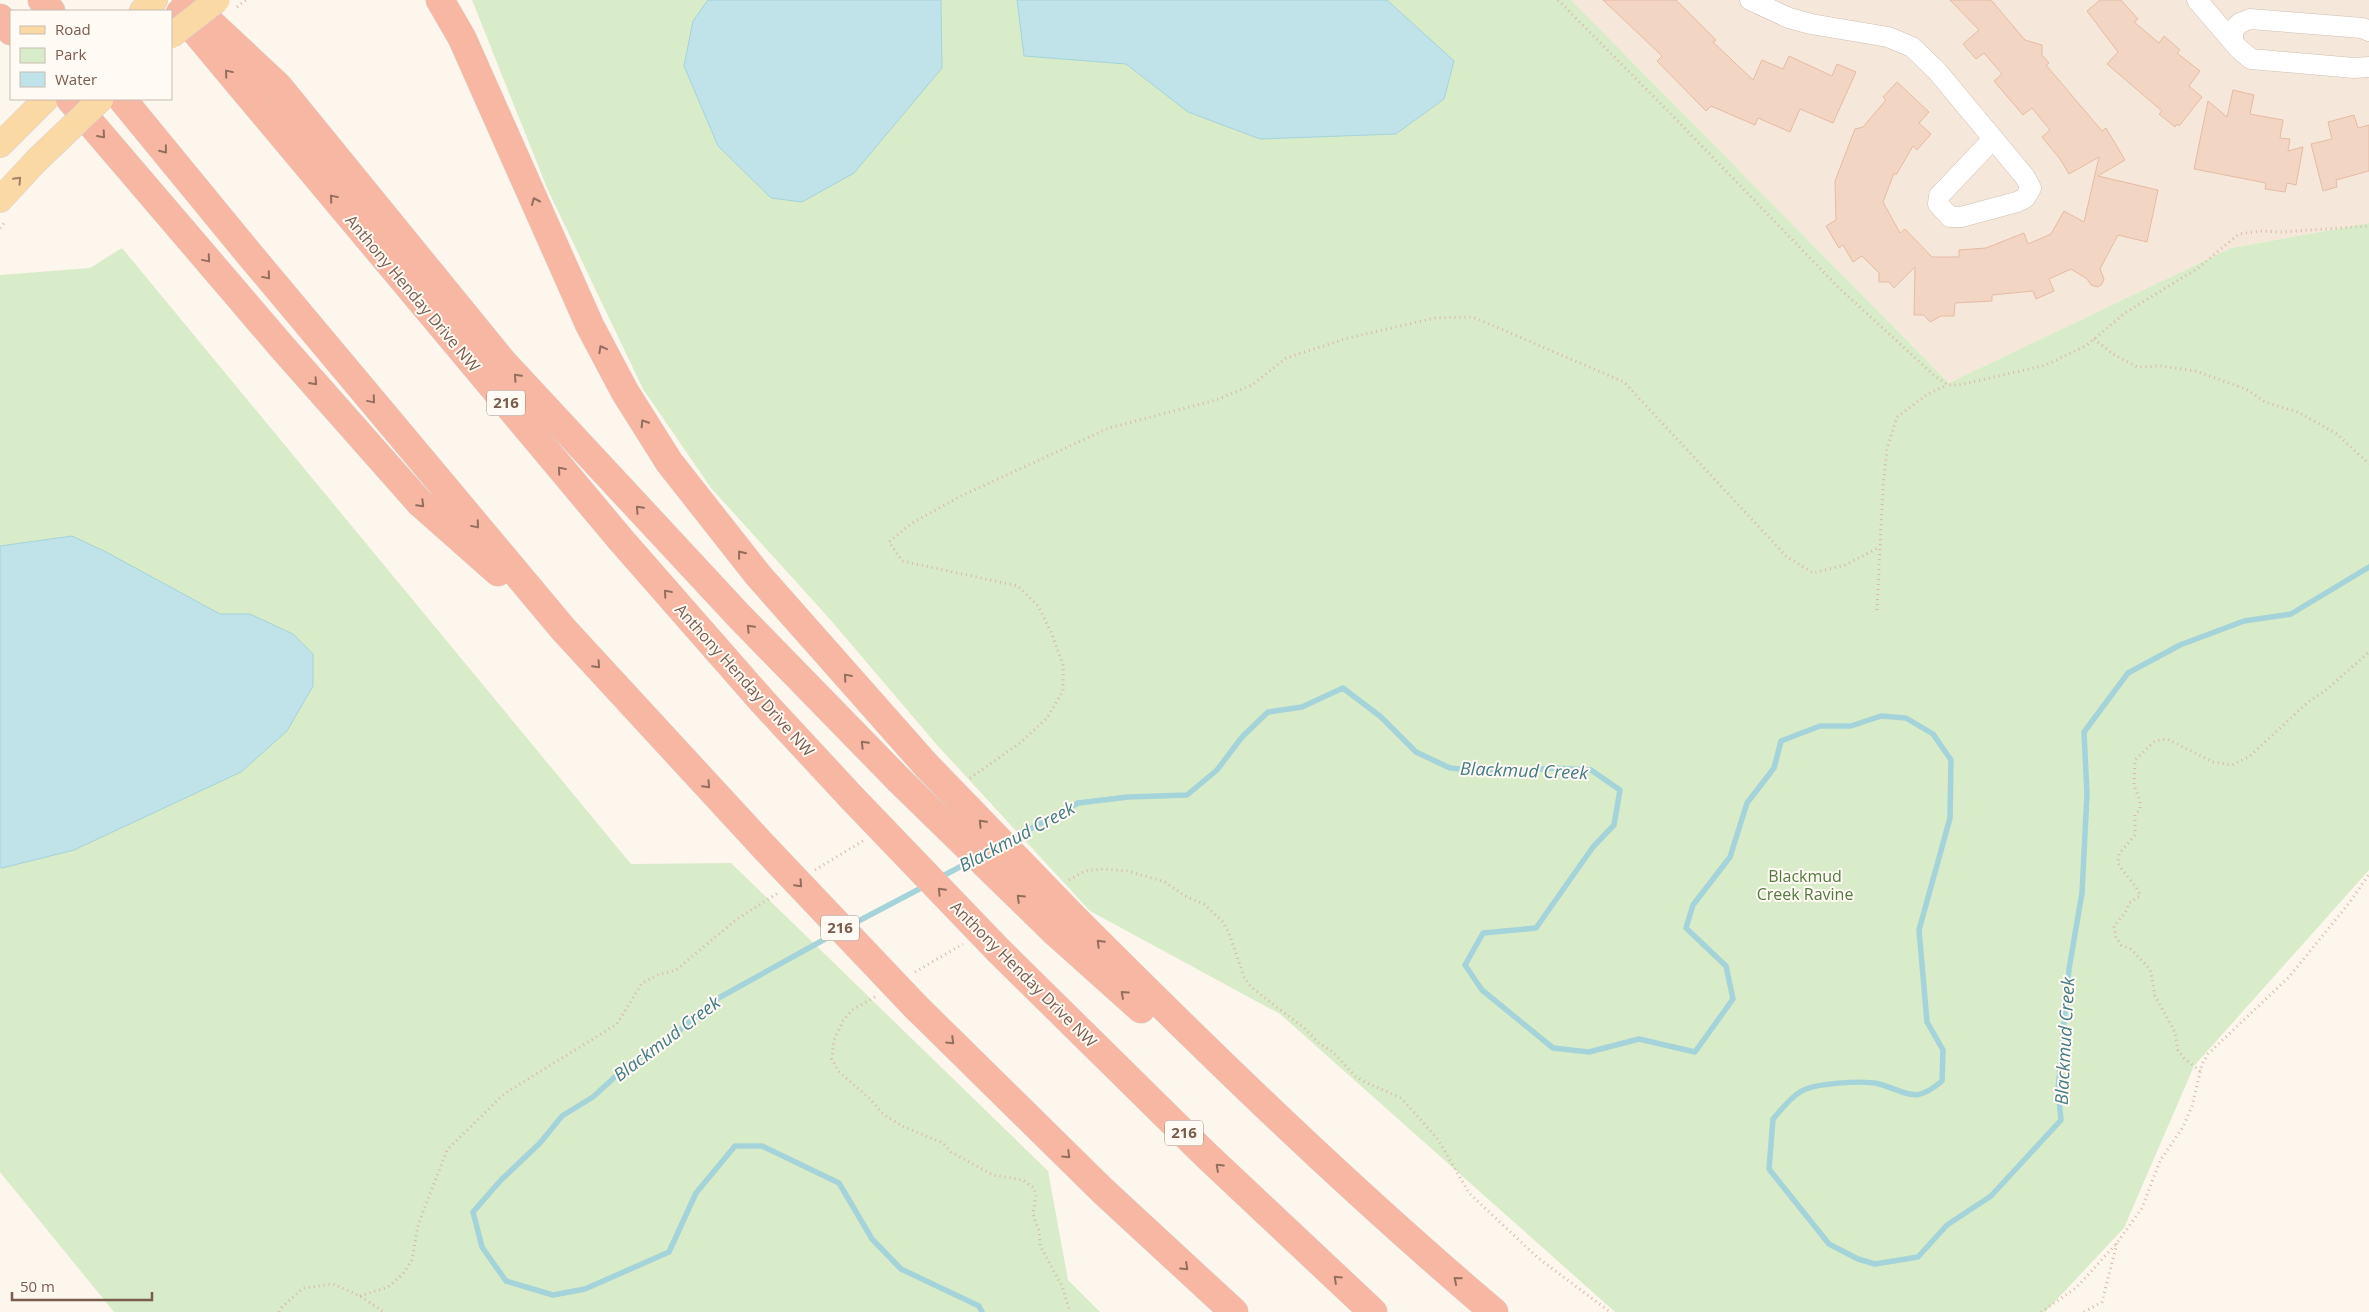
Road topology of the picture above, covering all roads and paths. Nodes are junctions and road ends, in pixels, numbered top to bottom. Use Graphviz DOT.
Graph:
graph roads {
  1 [pos="42,0"];
  2 [pos="155,0"];
  3 [pos="169,0"];
  4 [pos="186,0"];
  5 [pos="217,0"];
  6 [pos="440,0"];
  7 [pos="456,0"];
  8 [pos="1558,0"];
  9 [pos="1750,0"];
  10 [pos="2197,0"];
  11 [pos="50,10"];
  12 [pos="143,10"];
  13 [pos="0,18"];
  14 [pos="10,30"];
  15 [pos="2369,31"];
  16 [pos="172,35"];
  17 [pos="462,38"];
  18 [pos="2233,41"];
  19 [pos="2369,67"];
  20 [pos="45,100"];
  21 [pos="71,100"];
  22 [pos="99,100"];
  23 [pos="123,100"];
  24 [pos="7,137"];
  25 [pos="1993,139"];
  26 [pos="0,200"];
  27 [pos="2369,226"];
  28 [pos="2094,339"];
  29 [pos="1948,385"];
  30 [pos="2369,464"];
  31 [pos="1880,547"];
  32 [pos="1877,610"];
  33 [pos="564,630"];
  34 [pos="2369,652"];
  35 [pos="969,779"];
  36 [pos="871,837"];
  37 [pos="813,872"];
  38 [pos="2369,874"];
  39 [pos="779,893"];
  40 [pos="1066,926"];
  41 [pos="2200,1071"];
  42 [pos="2117,1243"];
  43 [pos="360,1296"];
  44 [pos="279,1312"];
  45 [pos="384,1312"];
  46 [pos="1234,1312"];
  47 [pos="1373,1312"];
  48 [pos="1494,1312"];
  49 [pos="2040,1312"];
  50 [pos="2084,1312"];
  1 -- 11 [label="highway"];
  2 -- 12 [label="main road"];
  47 -- 3 [label="highway, Anthony Henday Drive NW / 216, one-way, bridge"];
  40 -- 4 [label="highway, one-way, bridge"];
  5 -- 16 [label="main road, bridge"];
  6 -- 17 [label="highway"];
  7 -- 17 [label="highway"];
  8 -- 29 [label="path"];
  9 -- 25 [label="street"];
  10 -- 18 [label="street"];
  13 -- 14 [label="highway"];
  15 -- 18 [label="street"];
  40 -- 17 [label="highway, one-way, bridge"];
  18 -- 19 [label="street"];
  20 -- 24 [label="main road"];
  21 -- 33 [label="highway, one-way"];
  26 -- 22 [label="main road, one-way, bridge"];
  23 -- 33 [label="highway, 216, one-way"];
  25 -- 25 [label="street"];
  27 -- 28 [label="path"];
  28 -- 29 [label="path"];
  28 -- 30 [label="path"];
  29 -- 31 [label="path"];
  31 -- 32 [label="path"];
  31 -- 35 [label="path"];
  33 -- 46 [label="highway, 216, one-way, bridge"];
  34 -- 41 [label="path"];
  36 -- 37 [label="path"];
  38 -- 41 [label="path"];
  39 -- 43 [label="path"];
  48 -- 40 [label="highway, one-way"];
  41 -- 42 [label="path"];
  42 -- 49 [label="path"];
  42 -- 50 [label="path"];
  43 -- 44 [label="path"];
  43 -- 45 [label="path"];
}
